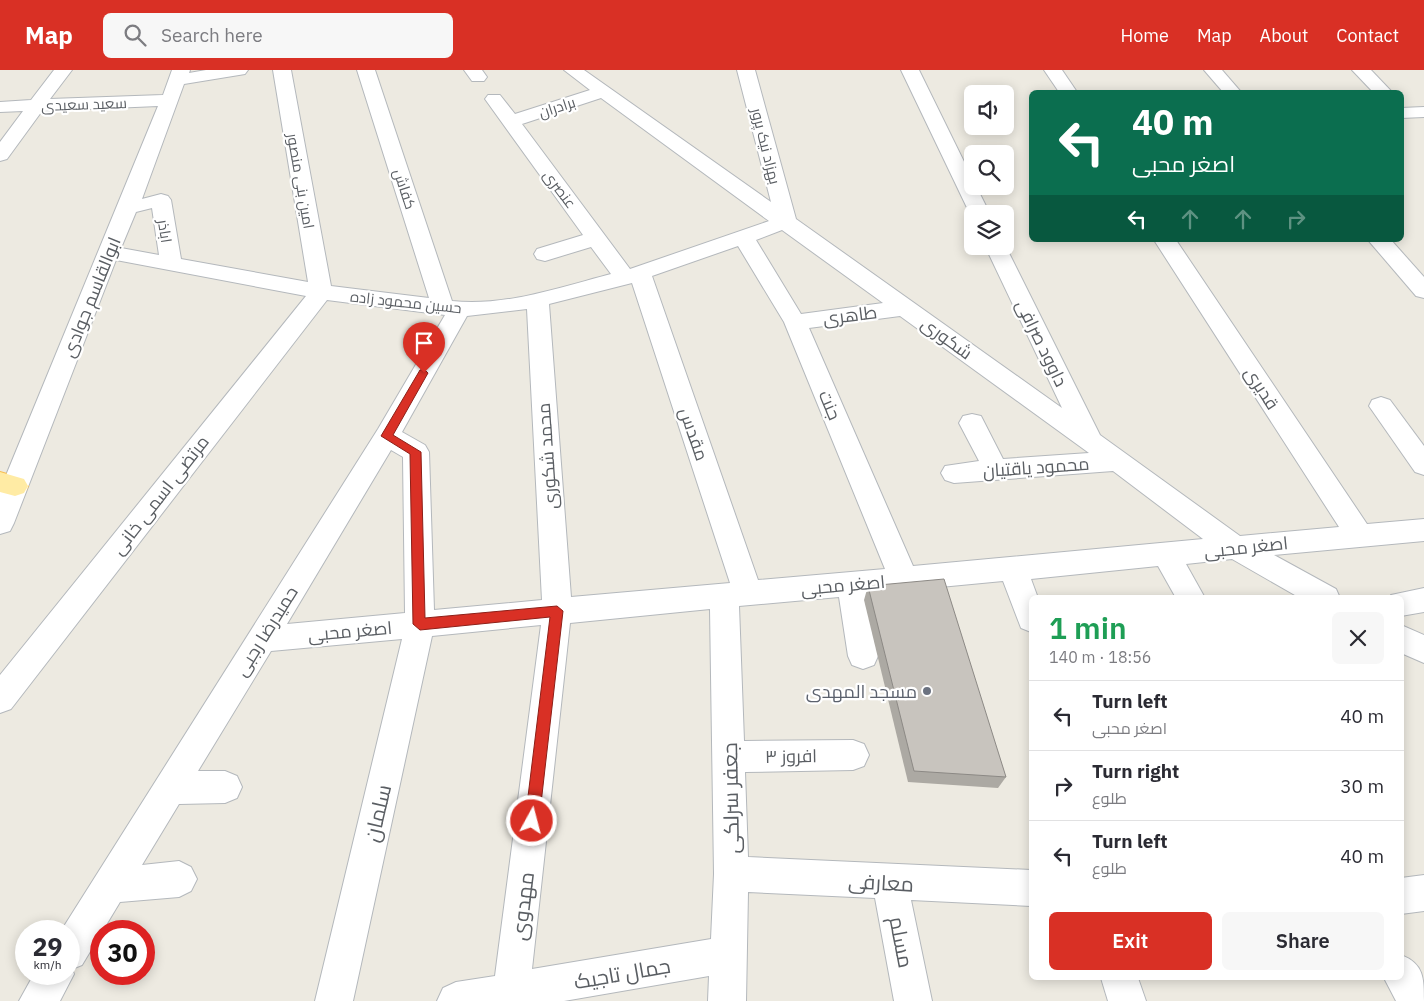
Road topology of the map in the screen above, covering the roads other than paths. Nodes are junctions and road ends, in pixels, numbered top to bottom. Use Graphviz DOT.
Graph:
graph roads {
  1 [pos="63,70"];
  2 [pos="239,70"];
  3 [pos="282,70"];
  4 [pos="366,70"];
  5 [pos="573,70"];
  6 [pos="746,70"];
  7 [pos="910,70"];
  8 [pos="1053,70"];
  9 [pos="1213,70"];
  10 [pos="1361,70"];
  11 [pos="175,83"];
  12 [pos="1067,90"];
  13 [pos="1230,90"];
  14 [pos="1381,90"];
  15 [pos="603,92"];
  16 [pos="494,99"];
  17 [pos="36,106"];
  18 [pos="0,107"];
  19 [pos="1424,112"];
  20 [pos="1404,113"];
  21 [pos="510,122"];
  22 [pos="0,155"];
  23 [pos="976,205"];
  24 [pos="128,208"];
  25 [pos="786,222"];
  26 [pos="596,238"];
  27 [pos="744,238"];
  28 [pos="1166,242"];
  29 [pos="1381,242"];
  30 [pos="108,252"];
  31 [pos="545,254"];
  32 [pos="999,255"];
  33 [pos="171,265"];
  34 [pos="633,276"];
  35 [pos="1424,291"];
  36 [pos="321,292"];
  37 [pos="538,300"];
  38 [pos="452,308"];
  39 [pos="905,308"];
  40 [pos="795,322"];
  41 [pos="1381,406"];
  42 [pos="972,423"];
  43 [pos="387,436"];
  44 [pos="1089,440"];
  45 [pos="1117,461"];
  46 [pos="1424,465"];
  47 [pos="996,470"];
  48 [pos="954,473"];
  49 [pos="7,484"];
  50 [pos="0,523"];
  51 [pos="1424,530"];
  52 [pos="1360,536"];
  53 [pos="1234,548"];
  54 [pos="1167,556"];
  55 [pos="1013,568"];
  56 [pos="904,579"];
  57 [pos="851,584"];
  58 [pos="736,595"];
  59 [pos="1189,595"];
  60 [pos="1320,595"];
  61 [pos="1424,600"];
  62 [pos="1404,603"];
  63 [pos="557,611"];
  64 [pos="1029,613"];
  65 [pos="420,624"];
  66 [pos="261,639"];
  67 [pos="1404,640"];
  68 [pos="1424,650"];
  69 [pos="863,656"];
  70 [pos="0,698"];
  71 [pos="853,755"];
  72 [pos="730,757"];
  73 [pos="225,787"];
  74 [pos="170,788"];
  75 [pos="731,874"];
  76 [pos="179,879"];
  77 [pos="890,882"];
  78 [pos="110,885"];
  79 [pos="1029,888"];
  80 [pos="1424,893"];
  81 [pos="1404,896"];
  82 [pos="80,934"];
  83 [pos="729,954"];
  84 [pos="1404,979"];
  85 [pos="1121,980"];
  86 [pos="48,985"];
  87 [pos="512,992"];
  88 [pos="38,1001"];
  89 [pos="334,1001"];
  90 [pos="456,1001"];
  91 [pos="727,1001"];
  92 [pos="914,1001"];
  93 [pos="1127,1001"];
  94 [pos="1416,1001"];
  1 -- 17 [label="street"];
  2 -- 11 [label="street"];
  3 -- 36 [label="street, امین بنی منصور"];
  4 -- 38 [label="street, کفاش"];
  5 -- 15 [label="street, شکوری"];
  6 -- 25 [label="street, بهزاد نیک پرور"];
  7 -- 23 [label="street"];
  8 -- 12 [label="street"];
  9 -- 13 [label="street"];
  10 -- 14 [label="street"];
  11 -- 17 [label="street, سعید سعیدی"];
  11 -- 24 [label="street, ابوالقاسم جوادی"];
  15 -- 21 [label="street, برادران"];
  15 -- 25 [label="street, شکوری"];
  16 -- 21 [label="street, عنصری"];
  17 -- 18 [label="street, سعید سعیدی"];
  17 -- 22 [label="street"];
  19 -- 20 [label="street"];
  21 -- 26 [label="street, عنصری"];
  24 -- 30 [label="street, ابوالقاسم جوادی"];
  24 -- 33 [label="street, اباذر"];
  25 -- 27 [label="street, حسین محمود زاده"];
  25 -- 39 [label="street, شکوری"];
  26 -- 31 [label="street"];
  26 -- 34 [label="street, عنصری"];
  27 -- 34 [label="street, حسین محمود زاده"];
  27 -- 40 [label="street, جنت"];
  28 -- 52 [label="street, قدیری"];
  29 -- 35 [label="street"];
  30 -- 33 [label="street, حسین محمود زاده"];
  30 -- 49 [label="street, ابوالقاسم جوادی"];
  32 -- 44 [label="street, داوود صرافی"];
  33 -- 36 [label="street, حسین محمود زاده"];
  34 -- 37 [label="street, حسین محمود زاده"];
  34 -- 58 [label="street, مقدس"];
  36 -- 38 [label="street, حسین محمود زاده"];
  36 -- 70 [label="street, مرتضی اسمی خانی"];
  37 -- 38 [label="street, حسین محمود زاده"];
  37 -- 63 [label="street, محمد شکوری"];
  38 -- 43 [label="street, حمیدرضا رجبی"];
  39 -- 40 [label="street, طاهری"];
  39 -- 44 [label="street, شکوری"];
  40 -- 56 [label="street, جنت"];
  41 -- 46 [label="street"];
  42 -- 47 [label="street"];
  43 -- 65 [label="street, سلمان"];
  43 -- 66 [label="street, حمیدرضا رجبی"];
  44 -- 45 [label="street, شکوری"];
  45 -- 47 [label="street, محمود یاقتیان"];
  45 -- 53 [label="street, شکوری"];
  47 -- 48 [label="street, محمود یاقتیان"];
  49 -- 50 [label="street, ابوالقاسم جوادی"];
  51 -- 52 [label="street, اصغر محبی"];
  52 -- 53 [label="street, اصغر محبی"];
  53 -- 54 [label="street, اصغر محبی"];
  53 -- 60 [label="street, شکوری"];
  54 -- 55 [label="street, اصغر محبی"];
  54 -- 59 [label="street"];
  55 -- 56 [label="street, اصغر محبی"];
  55 -- 64 [label="street"];
  56 -- 57 [label="street, اصغر محبی"];
  57 -- 58 [label="street, اصغر محبی"];
  57 -- 69 [label="street"];
  58 -- 63 [label="street, اصغر محبی"];
  58 -- 72 [label="street, جعفر سرلکی"];
  61 -- 62 [label="street"];
  63 -- 65 [label="street, اصغر محبی"];
  63 -- 87 [label="street, مهدوی"];
  65 -- 66 [label="street, اصغر محبی"];
  65 -- 89 [label="street, سلمان"];
  66 -- 74 [label="street, حمیدرضا رجبی"];
  67 -- 68 [label="street"];
  71 -- 72 [label="street, افروز ۳"];
  72 -- 75 [label="street, جعفر سرلکی"];
  73 -- 74 [label="street"];
  74 -- 78 [label="street, حمیدرضا رجبی"];
  75 -- 77 [label="street, معارفی"];
  75 -- 83 [label="street, جعفر سرلکی"];
  76 -- 78 [label="street"];
  77 -- 79 [label="street, معارفی"];
  77 -- 92 [label="street, مسلم"];
  78 -- 82 [label="street, حمیدرضا رجبی"];
  80 -- 81 [label="street"];
  83 -- 87 [label="street, جمال تاجیک"];
  83 -- 91 [label="street, جعفر سرلکی"];
  84 -- 94 [label="street"];
  85 -- 93 [label="street"];
  86 -- 88 [label="street"];
  87 -- 90 [label="street, جمال تاجیک"];
}
